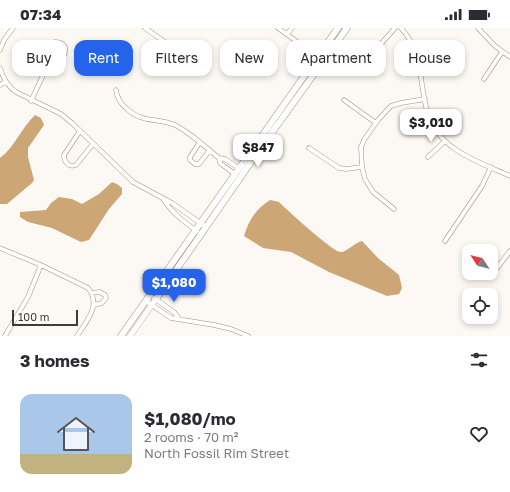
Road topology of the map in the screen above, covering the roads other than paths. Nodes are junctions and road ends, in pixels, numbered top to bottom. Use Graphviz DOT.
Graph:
graph roads {
  1 [pos="13,28"];
  2 [pos="145,28"];
  3 [pos="278,28"];
  4 [pos="292,28"];
  5 [pos="338,28"];
  6 [pos="347,28"];
  7 [pos="395,28"];
  8 [pos="401,28"];
  9 [pos="478,28"];
  10 [pos="287,34"];
  11 [pos="162,40"];
  12 [pos="296,40"];
  13 [pos="384,40"];
  14 [pos="1,45"];
  15 [pos="0,50"];
  16 [pos="502,52"];
  17 [pos="510,57"];
  18 [pos="0,68"];
  19 [pos="45,71"];
  20 [pos="43,76"];
  21 [pos="484,79"];
  22 [pos="6,82"];
  23 [pos="0,85"];
  24 [pos="296,88"];
  25 [pos="116,90"];
  26 [pos="302,92"];
  27 [pos="425,99"];
  28 [pos="344,100"];
  29 [pos="31,101"];
  30 [pos="376,123"];
  31 [pos="80,131"];
  32 [pos="200,142"];
  33 [pos="445,142"];
  34 [pos="93,144"];
  35 [pos="309,148"];
  36 [pos="210,150"];
  37 [pos="428,157"];
  38 [pos="220,158"];
  39 [pos="362,167"];
  40 [pos="491,167"];
  41 [pos="242,170"];
  42 [pos="238,176"];
  43 [pos="510,176"];
  44 [pos="163,198"];
  45 [pos="394,209"];
  46 [pos="203,225"];
  47 [pos="198,232"];
  48 [pos="445,241"];
  49 [pos="0,248"];
  50 [pos="510,251"];
  51 [pos="41,265"];
  52 [pos="498,267"];
  53 [pos="91,293"];
  54 [pos="148,298"];
  55 [pos="154,302"];
  56 [pos="94,305"];
  57 [pos="167,308"];
  58 [pos="164,313"];
  59 [pos="180,319"];
  60 [pos="5,336"];
  61 [pos="77,336"];
  62 [pos="121,336"];
  63 [pos="130,336"];
  64 [pos="248,336"];
  1 -- 14 [label="street"];
  2 -- 11 [label="street"];
  3 -- 10 [label="street"];
  4 -- 10 [label="street"];
  5 -- 24 [label="main road"];
  6 -- 26 [label="main road"];
  7 -- 13 [label="street"];
  8 -- 27 [label="street"];
  9 -- 16 [label="street"];
  10 -- 12 [label="street"];
  14 -- 15 [label="street"];
  16 -- 17 [label="street"];
  16 -- 21 [label="street"];
  18 -- 22 [label="street"];
  19 -- 19 [label="street"];
  20 -- 29 [label="street"];
  22 -- 23 [label="street"];
  22 -- 29 [label="street"];
  24 -- 26 [label="street"];
  24 -- 41 [label="main road"];
  25 -- 32 [label="street"];
  26 -- 41 [label="main road"];
  27 -- 30 [label="street"];
  27 -- 33 [label="street"];
  28 -- 30 [label="street"];
  29 -- 31 [label="street"];
  30 -- 39 [label="street"];
  31 -- 34 [label="street"];
  31 -- 34 [label="street"];
  32 -- 36 [label="street"];
  32 -- 36 [label="street"];
  33 -- 37 [label="street"];
  33 -- 40 [label="street"];
  34 -- 44 [label="street"];
  35 -- 39 [label="street"];
  36 -- 38 [label="street"];
  38 -- 41 [label="street"];
  38 -- 42 [label="street"];
  39 -- 45 [label="street"];
  40 -- 43 [label="street"];
  40 -- 48 [label="street"];
  41 -- 42 [label="main road"];
  42 -- 46 [label="main road"];
  44 -- 46 [label="street"];
  44 -- 47 [label="street"];
  46 -- 47 [label="main road"];
  47 -- 54 [label="main road"];
  47 -- 55 [label="main road"];
  49 -- 51 [label="street"];
  50 -- 52 [label="street"];
  51 -- 53 [label="street"];
  51 -- 60 [label="street"];
  53 -- 56 [label="street"];
  53 -- 56 [label="street"];
  54 -- 55 [label="street"];
  54 -- 62 [label="main road"];
  55 -- 57 [label="street"];
  55 -- 58 [label="street"];
  55 -- 63 [label="street"];
  56 -- 61 [label="street"];
  57 -- 58 [label="street"];
  57 -- 59 [label="street"];
  58 -- 59 [label="street"];
  59 -- 64 [label="street"];
}
